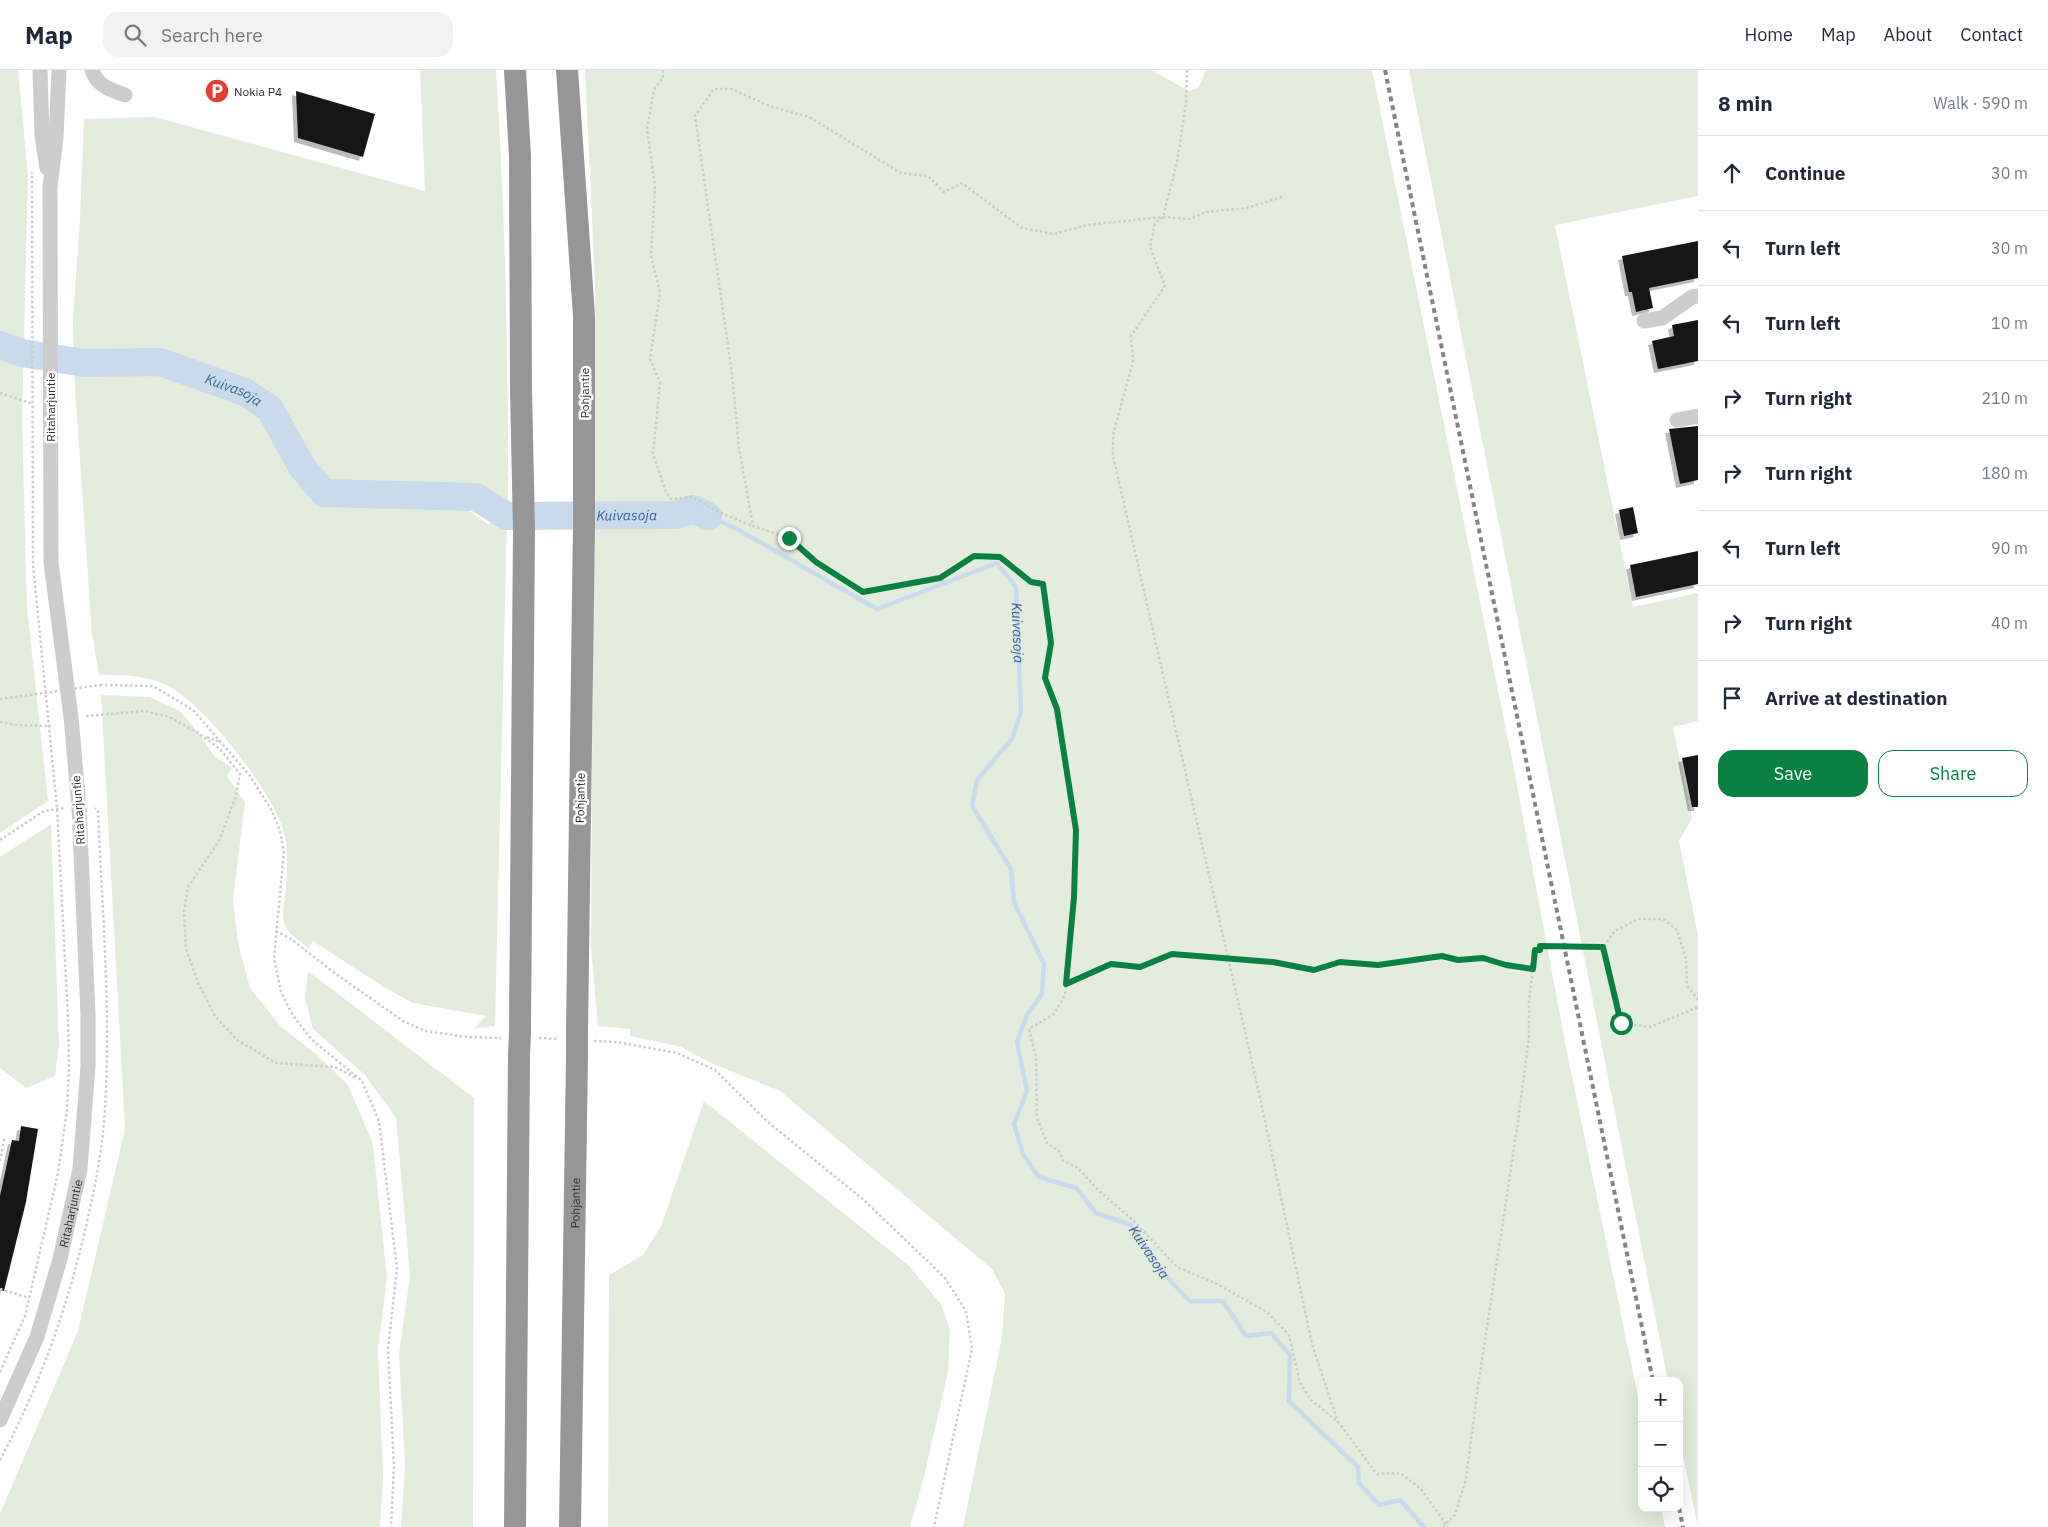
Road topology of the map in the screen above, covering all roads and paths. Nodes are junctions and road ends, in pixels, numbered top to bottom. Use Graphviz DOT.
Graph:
graph roads {
  1 [pos="40,70"];
  2 [pos="58,70"];
  3 [pos="92,70"];
  4 [pos="515,70"];
  5 [pos="567,70"];
  6 [pos="662,70"];
  7 [pos="1187,70"];
  8 [pos="125,95"];
  9 [pos="32,163"];
  10 [pos="50,187"];
  11 [pos="1282,197"];
  12 [pos="1163,217"];
  13 [pos="1698,296"];
  14 [pos="1644,321"];
  15 [pos="0,393"];
  16 [pos="1698,416"];
  17 [pos="1677,420"];
  18 [pos="753,526"];
  19 [pos="0,699"];
  20 [pos="71,717"];
  21 [pos="0,722"];
  22 [pos="51,726"];
  23 [pos="203,736"];
  24 [pos="222,742"];
  25 [pos="0,840"];
  26 [pos="276,931"];
  27 [pos="1603,947"];
  28 [pos="1229,958"];
  29 [pos="1533,969"];
  30 [pos="1066,984"];
  31 [pos="1698,1000"];
  32 [pos="1698,1007"];
  33 [pos="520,1035"];
  34 [pos="576,1041"];
  35 [pos="362,1082"];
  36 [pos="4,1139"];
  37 [pos="0,1161"];
  38 [pos="0,1289"];
  39 [pos="29,1298"];
  40 [pos="0,1372"];
  41 [pos="0,1420"];
  42 [pos="1339,1423"];
  43 [pos="1446,1524"];
  44 [pos="391,1527"];
  45 [pos="515,1527"];
  46 [pos="570,1527"];
  47 [pos="934,1527"];
  48 [pos="1443,1527"];
  1 -- 10 [label="street, Ritaharjuntie"];
  2 -- 10 [label="street, Ritaharjuntie"];
  3 -- 8 [label="street"];
  4 -- 33 [label="highway"];
  5 -- 34 [label="highway, Pohjantie"];
  6 -- 18 [label="path"];
  7 -- 12 [label="path"];
  9 -- 15 [label="path"];
  10 -- 20 [label="street, Ritaharjuntie"];
  11 -- 12 [label="path"];
  12 -- 18 [label="path"];
  12 -- 28 [label="path"];
  13 -- 14 [label="street"];
  16 -- 17 [label="street"];
  18 -- 30 [label="path"];
  19 -- 24 [label="path, bridge"];
  20 -- 23 [label="path"];
  20 -- 41 [label="street, Ritaharjuntie"];
  21 -- 22 [label="path"];
  23 -- 24 [label="path"];
  23 -- 35 [label="path"];
  24 -- 26 [label="path"];
  25 -- 39 [label="path"];
  26 -- 33 [label="path"];
  26 -- 35 [label="path"];
  27 -- 29 [label="path"];
  27 -- 31 [label="path"];
  27 -- 32 [label="path"];
  28 -- 29 [label="path"];
  28 -- 30 [label="path"];
  28 -- 42 [label="path"];
  29 -- 43 [label="path"];
  30 -- 42 [label="path"];
  33 -- 34 [label="path"];
  33 -- 45 [label="highway, bridge"];
  34 -- 46 [label="highway, Pohjantie"];
  34 -- 47 [label="path"];
  35 -- 44 [label="path"];
  36 -- 37 [label="path"];
  38 -- 39 [label="path"];
  39 -- 40 [label="path"];
  42 -- 43 [label="path"];
  43 -- 48 [label="path"];
}
